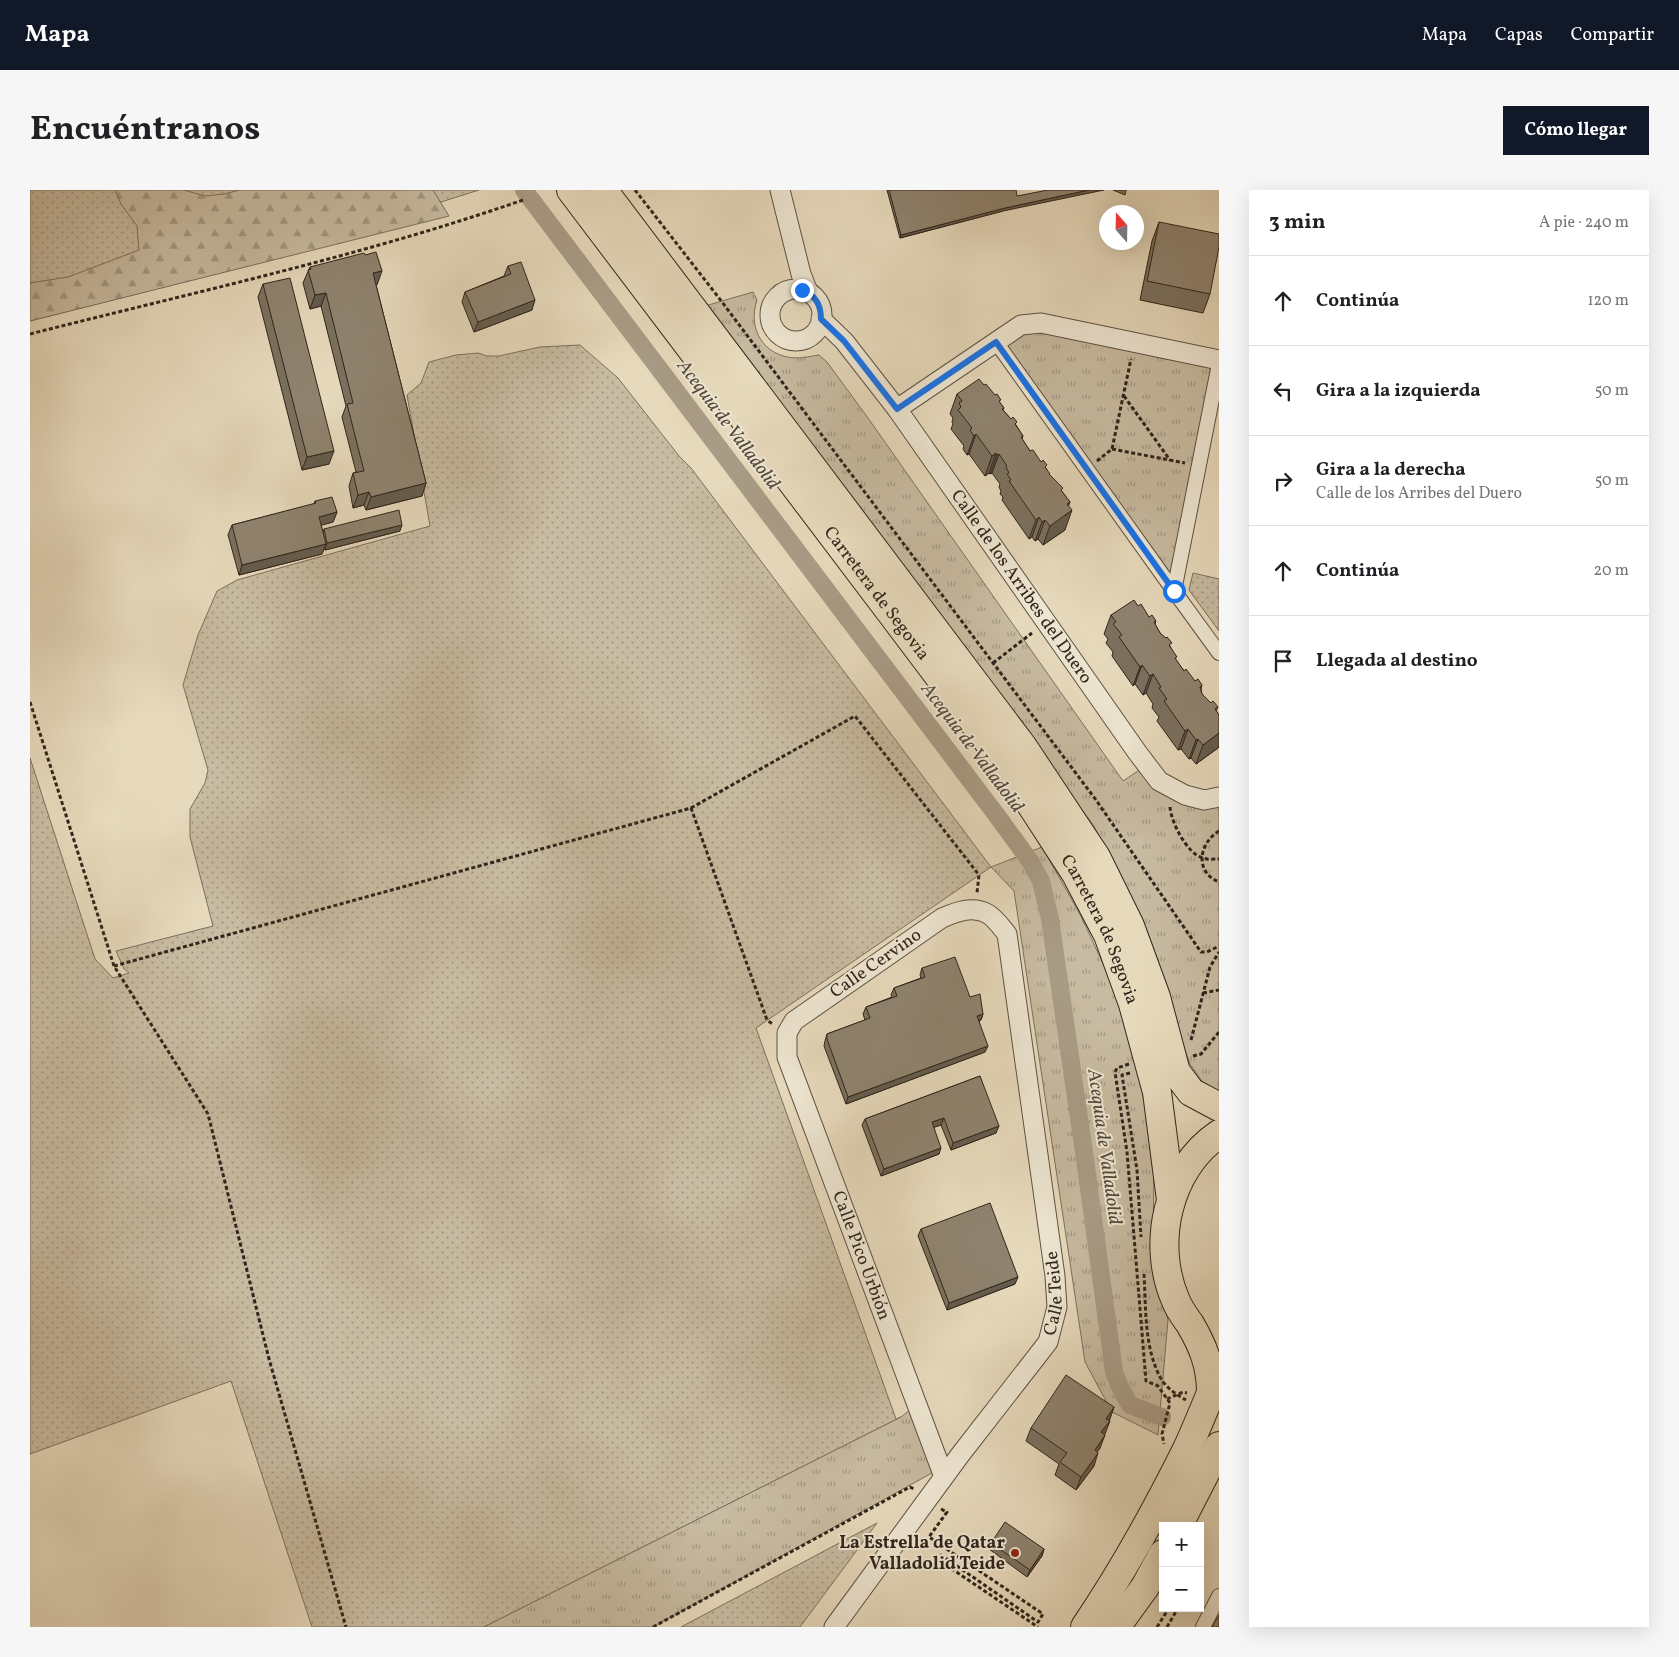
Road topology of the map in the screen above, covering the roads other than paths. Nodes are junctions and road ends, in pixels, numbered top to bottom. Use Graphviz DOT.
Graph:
graph roads {
  1 [pos="571,190"];
  2 [pos="603,190"];
  3 [pos="780,190"];
  4 [pos="801,285"];
  5 [pos="817,327"];
  6 [pos="996,342"];
  7 [pos="1219,362"];
  8 [pos="897,409"];
  9 [pos="1174,591"];
  10 [pos="1219,654"];
  11 [pos="1219,797"];
  12 [pos="975,909"];
  13 [pos="787,1033"];
  14 [pos="1219,1107"];
  15 [pos="1219,1134"];
  16 [pos="1171,1200"];
  17 [pos="1194,1331"];
  18 [pos="1219,1354"];
  19 [pos="1207,1386"];
  20 [pos="1219,1446"];
  21 [pos="944,1477"];
  22 [pos="1219,1480"];
  23 [pos="1180,1522"];
  24 [pos="1193,1522"];
  25 [pos="1159,1562"];
  26 [pos="1160,1567"];
  27 [pos="1146,1587"];
  28 [pos="1219,1596"];
  29 [pos="834,1627"];
  30 [pos="1085,1627"];
  31 [pos="1116,1627"];
  32 [pos="1203,1627"];
  1 -- 16 [label="main road, Carretera de Segovia"];
  2 -- 14 [label="main road, Carretera de Segovia"];
  3 -- 4 [label="street"];
  4 -- 5 [label="street"];
  4 -- 5 [label="street"];
  5 -- 8 [label="street, Calle de los Arribes del Duero"];
  6 -- 7 [label="street"];
  6 -- 8 [label="street"];
  6 -- 9 [label="street"];
  7 -- 9 [label="street"];
  8 -- 11 [label="street, Calle de los Arribes del Duero"];
  9 -- 10 [label="street"];
  12 -- 13 [label="street, Calle Cervino"];
  12 -- 21 [label="street, Calle Teide"];
  13 -- 21 [label="street, Calle Pico Urbión"];
  15 -- 16 [label="main road"];
  16 -- 17 [label="main road"];
  17 -- 18 [label="main road"];
  17 -- 19 [label="main road"];
  19 -- 30 [label="main road"];
  20 -- 23 [label="main road"];
  21 -- 29 [label="street, Calle Teide"];
  22 -- 24 [label="main road"];
  25 -- 27 [label="main road"];
  26 -- 27 [label="main road"];
  27 -- 31 [label="main road"];
  28 -- 32 [label="street"];
}
